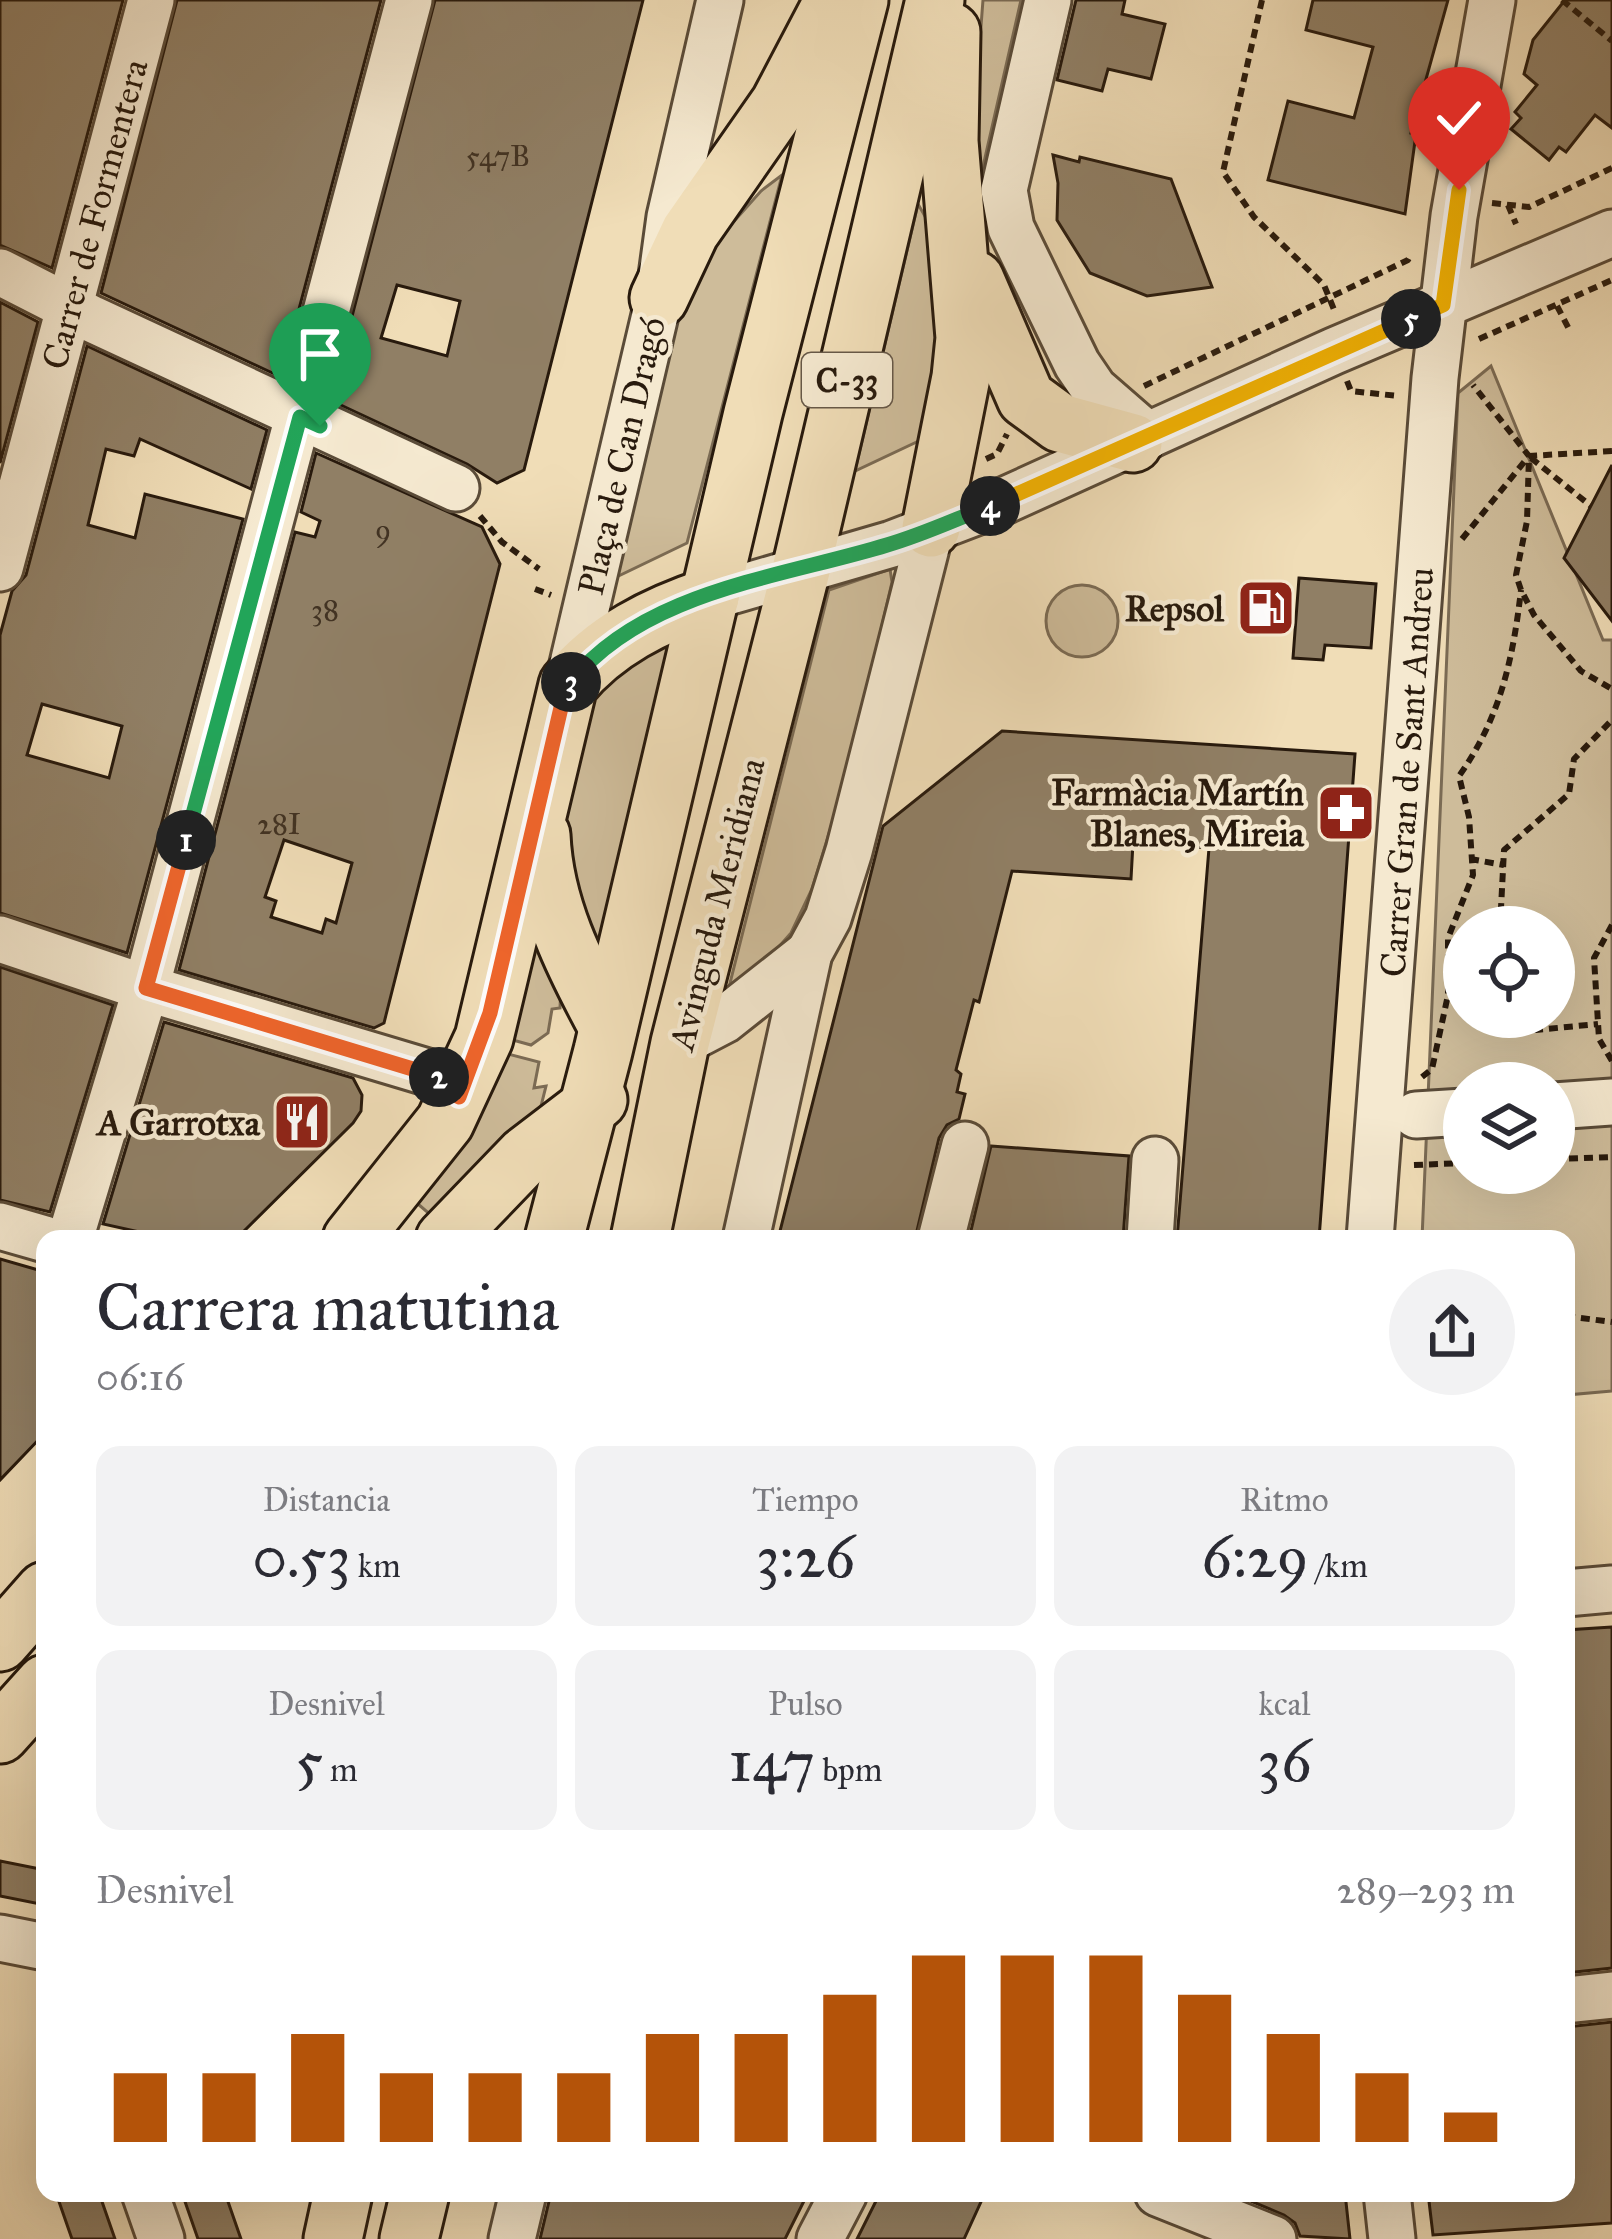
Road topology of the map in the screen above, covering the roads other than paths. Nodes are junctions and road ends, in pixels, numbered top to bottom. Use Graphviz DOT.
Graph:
graph roads {
  1 [pos="151,0"];
  2 [pos="409,0"];
  3 [pos="720,0"];
  4 [pos="835,0"];
  5 [pos="859,0"];
  6 [pos="935,0"];
  7 [pos="953,0"];
  8 [pos="1048,0"];
  9 [pos="1492,0"];
  10 [pos="954,207"];
  11 [pos="1612,233"];
  12 [pos="0,272"];
  13 [pos="658,298"];
  14 [pos="1443,305"];
  15 [pos="70,308"];
  16 [pos="300,417"];
  17 [pos="1130,427"];
  18 [pos="456,488"];
  19 [pos="924,553"];
  20 [pos="0,568"];
  21 [pos="801,571"];
  22 [pos="710,596"];
  23 [pos="568,686"];
  24 [pos="539,802"];
  25 [pos="0,939"];
  26 [pos="808,953"];
  27 [pos="146,988"];
  28 [pos="608,1027"];
  29 [pos="680,1043"];
  30 [pos="459,1097"];
  31 [pos="1417,1097"];
  32 [pos="1612,1102"];
  33 [pos="1443,1105"];
  34 [pos="1575,1105"];
  35 [pos="588,1107"];
  36 [pos="965,1145"];
  37 [pos="1155,1160"];
  38 [pos="0,1226"];
  39 [pos="73,1230"];
  40 [pos="360,1230"];
  41 [pos="453,1230"];
  42 [pos="556,1230"];
  43 [pos="644,1230"];
  44 [pos="748,1230"];
  45 [pos="943,1230"];
  46 [pos="1151,1230"];
  47 [pos="1371,1230"];
  48 [pos="36,1236"];
  49 [pos="1612,1589"];
  50 [pos="1575,1592"];
  51 [pos="36,1601"];
  52 [pos="0,1642"];
  53 [pos="36,1694"];
  54 [pos="0,1734"];
  55 [pos="0,1938"];
  56 [pos="36,1945"];
  57 [pos="1612,1995"];
  58 [pos="1575,1999"];
  59 [pos="148,2202"];
  60 [pos="341,2202"];
  61 [pos="418,2202"];
  62 [pos="522,2202"];
  63 [pos="839,2202"];
  64 [pos="1179,2202"];
  65 [pos="1388,2202"];
  66 [pos="1209,2215"];
  67 [pos="160,2239"];
  68 [pos="333,2239"];
  69 [pos="410,2239"];
  70 [pos="512,2239"];
  71 [pos="820,2239"];
  72 [pos="1274,2239"];
  73 [pos="1392,2239"];
  1 -- 15 [label="street, Carrer de Formentera"];
  2 -- 16 [label="street"];
  3 -- 13 [label="street"];
  4 -- 13 [label="main road"];
  5 -- 22 [label="main road, Avinguda Meridiana"];
  6 -- 21 [label="main road, Avinguda Meridiana / C-33"];
  7 -- 10 [label="main road"];
  8 -- 17 [label="street"];
  9 -- 14 [label="street, Carrer Gran de Sant Andreu"];
  10 -- 17 [label="main road"];
  10 -- 19 [label="main road"];
  11 -- 14 [label="street"];
  12 -- 15 [label="street"];
  13 -- 23 [label="street, Plaça de Can Dragó"];
  14 -- 17 [label="street"];
  14 -- 47 [label="street, Carrer Gran de Sant Andreu"];
  15 -- 16 [label="street"];
  15 -- 20 [label="street, Carrer de Formentera"];
  16 -- 18 [label="street"];
  16 -- 27 [label="street"];
  17 -- 19 [label="street"];
  19 -- 21 [label="street"];
  19 -- 26 [label="street"];
  21 -- 22 [label="street"];
  21 -- 29 [label="main road, Avinguda Meridiana"];
  22 -- 23 [label="main road, Plaça de Can Dragó"];
  22 -- 28 [label="main road, Avinguda Meridiana"];
  23 -- 24 [label="main road, Plaça de Can Dragó"];
  24 -- 28 [label="main road"];
  24 -- 30 [label="main road, Plaça de Can Dragó"];
  25 -- 27 [label="street"];
  26 -- 29 [label="street"];
  26 -- 44 [label="street"];
  27 -- 30 [label="street"];
  27 -- 39 [label="street"];
  28 -- 35 [label="main road, Avinguda Meridiana"];
  29 -- 35 [label="main road"];
  29 -- 43 [label="main road, Avinguda Meridiana"];
  30 -- 40 [label="main road, Plaça de Can Dragó"];
  31 -- 33 [label="street"];
  32 -- 34 [label="street"];
  35 -- 41 [label="main road"];
  35 -- 42 [label="main road, Avinguda Meridiana"];
  36 -- 45 [label="street"];
  37 -- 46 [label="street"];
  38 -- 48 [label="street"];
  49 -- 50 [label="street"];
  51 -- 52 [label="main road"];
  53 -- 54 [label="main road"];
  55 -- 56 [label="street"];
  57 -- 58 [label="street"];
  59 -- 67 [label="street"];
  60 -- 68 [label="main road"];
  61 -- 69 [label="main road"];
  62 -- 70 [label="street"];
  63 -- 71 [label="street"];
  64 -- 66 [label="street"];
  65 -- 73 [label="street"];
  66 -- 72 [label="street"];
}
